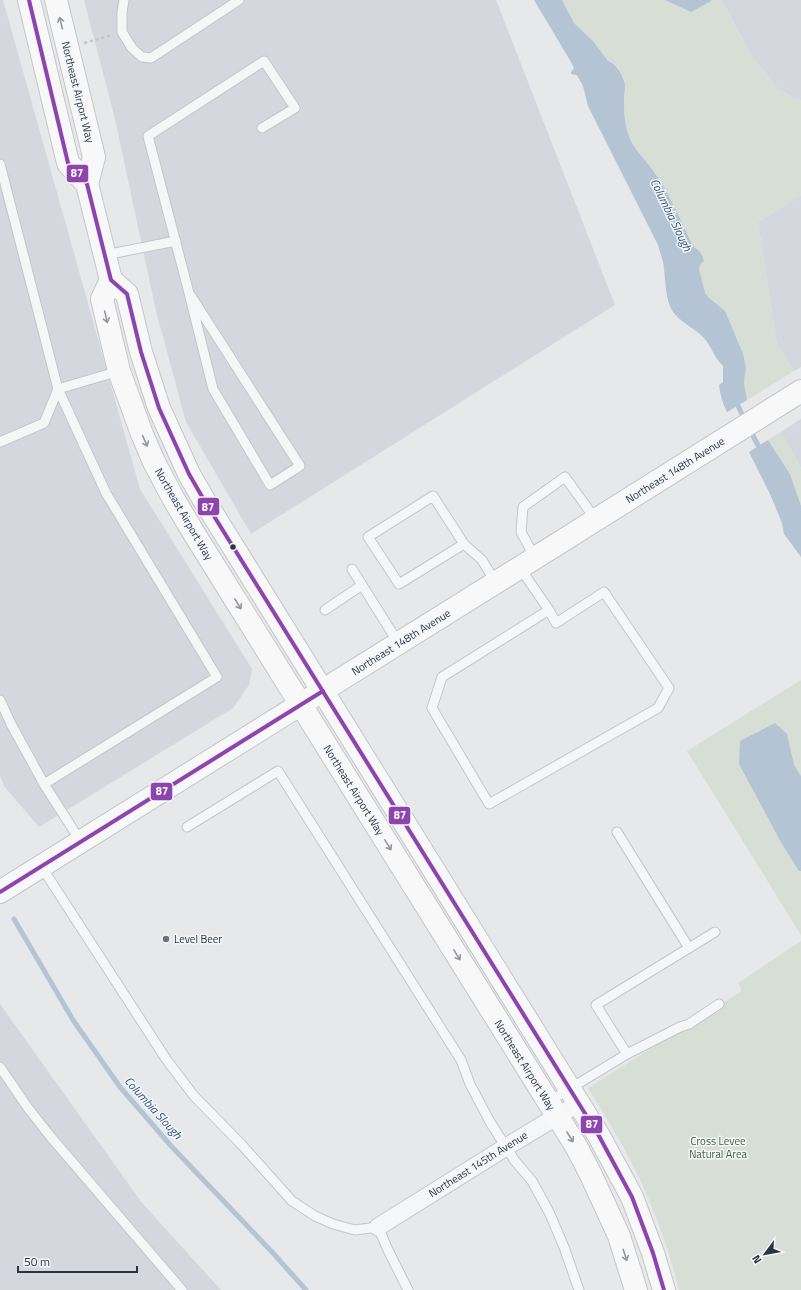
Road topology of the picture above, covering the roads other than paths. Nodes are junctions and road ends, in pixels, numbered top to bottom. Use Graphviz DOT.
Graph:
graph roads {
  1 [pos="29,0"];
  2 [pos="56,0"];
  3 [pos="124,0"];
  4 [pos="239,0"];
  5 [pos="262,128"];
  6 [pos="0,164"];
  7 [pos="87,184"];
  8 [pos="176,241"];
  9 [pos="104,255"];
  10 [pos="111,280"];
  11 [pos="189,293"];
  12 [pos="120,371"];
  13 [pos="58,390"];
  14 [pos="801,391"];
  15 [pos="0,442"];
  16 [pos="596,520"];
  17 [pos="464,544"];
  18 [pos="528,563"];
  19 [pos="352,569"];
  20 [pos="496,583"];
  21 [pos="362,586"];
  22 [pos="326,610"];
  23 [pos="548,610"];
  24 [pos="399,644"];
  25 [pos="323,691"];
  26 [pos="0,700"];
  27 [pos="301,705"];
  28 [pos="44,784"];
  29 [pos="188,827"];
  30 [pos="617,832"];
  31 [pos="81,842"];
  32 [pos="41,866"];
  33 [pos="0,892"];
  34 [pos="715,932"];
  35 [pos="689,948"];
  36 [pos="719,1004"];
  37 [pos="627,1054"];
  38 [pos="0,1067"];
  39 [pos="575,1096"];
  40 [pos="553,1109"];
  41 [pos="506,1147"];
  42 [pos="378,1227"];
  43 [pos="182,1290"];
  44 [pos="408,1290"];
  45 [pos="579,1290"];
  46 [pos="636,1290"];
  47 [pos="664,1290"];
  1 -- 7 [label="main road, Northeast Airport Way"];
  7 -- 2 [label="main road, Northeast Airport Way, one-way"];
  3 -- 4 [label="lane"];
  5 -- 8 [label="lane"];
  6 -- 13 [label="lane"];
  7 -- 9 [label="main road, Northeast Airport Way"];
  8 -- 9 [label="lane"];
  8 -- 11 [label="lane"];
  9 -- 10 [label="main road, Northeast Airport Way"];
  10 -- 12 [label="main road, Northeast Airport Way, one-way"];
  10 -- 25 [label="main road"];
  11 -- 11 [label="lane"];
  12 -- 13 [label="lane"];
  12 -- 27 [label="main road, Northeast Airport Way, one-way"];
  13 -- 15 [label="lane"];
  13 -- 28 [label="lane"];
  14 -- 16 [label="main road, Northeast 148th Avenue"];
  16 -- 18 [label="main road, Northeast 148th Avenue"];
  16 -- 18 [label="lane"];
  17 -- 17 [label="lane"];
  17 -- 20 [label="lane"];
  18 -- 20 [label="main road, Northeast 148th Avenue"];
  18 -- 23 [label="lane"];
  19 -- 21 [label="lane"];
  20 -- 24 [label="main road, Northeast 148th Avenue"];
  21 -- 22 [label="lane"];
  21 -- 24 [label="lane"];
  23 -- 23 [label="lane"];
  24 -- 25 [label="main road, Northeast 148th Avenue"];
  25 -- 27 [label="main road, Northeast 148th Avenue"];
  25 -- 39 [label="main road"];
  26 -- 28 [label="lane"];
  27 -- 31 [label="main road, Northeast 148th Avenue"];
  27 -- 40 [label="main road, Northeast Airport Way, one-way"];
  28 -- 31 [label="lane"];
  29 -- 41 [label="lane"];
  30 -- 35 [label="lane"];
  31 -- 32 [label="main road, Northeast 148th Avenue"];
  32 -- 33 [label="main road, Northeast 148th Avenue"];
  32 -- 42 [label="lane"];
  34 -- 35 [label="lane"];
  35 -- 37 [label="lane"];
  36 -- 37 [label="lane"];
  37 -- 39 [label="lane"];
  38 -- 43 [label="lane"];
  39 -- 40 [label="street, Northeast 145th Avenue"];
  39 -- 47 [label="main road"];
  40 -- 41 [label="street, Northeast 145th Avenue"];
  40 -- 46 [label="main road, Northeast Airport Way, one-way"];
  41 -- 42 [label="street, Northeast 145th Avenue"];
  41 -- 45 [label="lane"];
  42 -- 44 [label="lane"];
}
